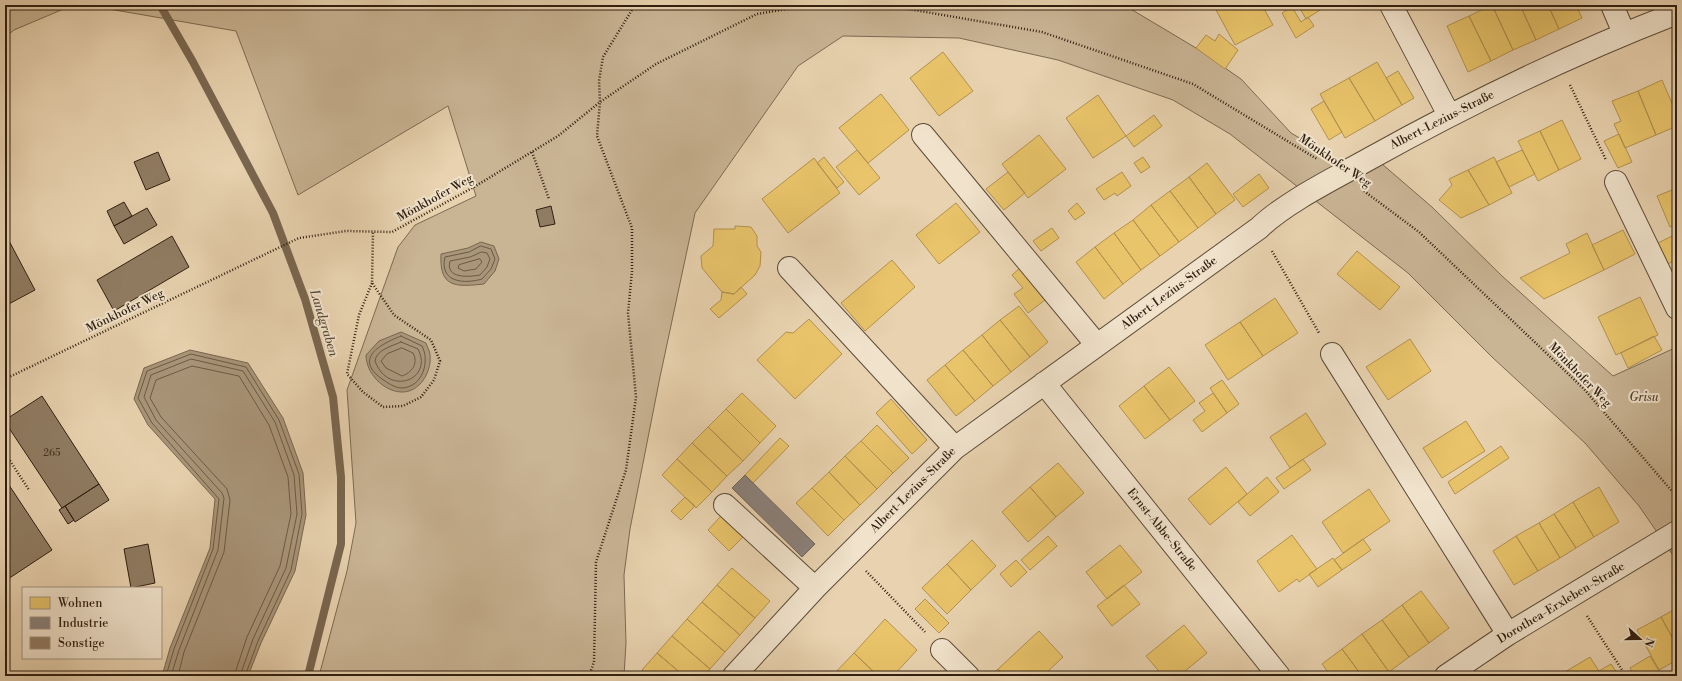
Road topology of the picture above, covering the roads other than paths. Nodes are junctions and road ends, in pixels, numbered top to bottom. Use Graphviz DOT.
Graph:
graph roads {
  1 [pos="1391,5"];
  2 [pos="1612,5"];
  3 [pos="1677,13"];
  4 [pos="1624,33"];
  5 [pos="1449,115"];
  6 [pos="923,135"];
  7 [pos="1616,182"];
  8 [pos="789,268"];
  9 [pos="1677,308"];
  10 [pos="1097,345"];
  11 [pos="1332,354"];
  12 [pos="1044,383"];
  13 [pos="955,448"];
  14 [pos="725,505"];
  15 [pos="1677,532"];
  16 [pos="815,588"];
  17 [pos="1508,634"];
  18 [pos="942,650"];
  19 [pos="734,676"];
  20 [pos="968,676"];
  21 [pos="1279,676"];
  22 [pos="1446,676"];
  1 -- 5 [label="street"];
  2 -- 4 [label="street"];
  3 -- 4 [label="street, Albert-Lezius-Straße"];
  4 -- 5 [label="street, Albert-Lezius-Straße"];
  5 -- 10 [label="street, Albert-Lezius-Straße"];
  6 -- 10 [label="street"];
  7 -- 9 [label="street"];
  8 -- 13 [label="street"];
  10 -- 12 [label="street, Albert-Lezius-Straße"];
  11 -- 17 [label="street"];
  12 -- 13 [label="street, Albert-Lezius-Straße"];
  12 -- 21 [label="street, Ernst-Abbe-Straße"];
  13 -- 16 [label="street, Albert-Lezius-Straße"];
  14 -- 16 [label="street"];
  15 -- 17 [label="street, Dorothea-Erxleben-Straße"];
  16 -- 19 [label="street, Albert-Lezius-Straße"];
  17 -- 22 [label="street, Dorothea-Erxleben-Straße"];
  18 -- 20 [label="street"];
}
